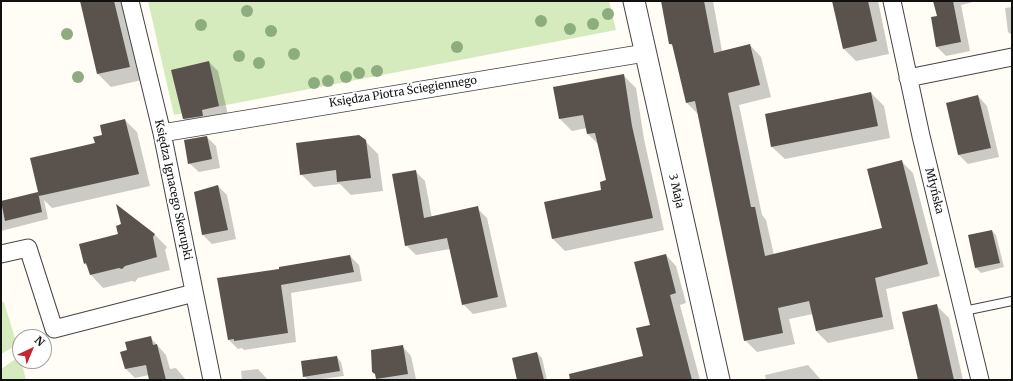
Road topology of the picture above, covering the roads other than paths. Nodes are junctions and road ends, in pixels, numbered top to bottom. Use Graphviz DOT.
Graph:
graph roads {
  1 [pos="130,1"];
  2 [pos="634,1"];
  3 [pos="892,1"];
  4 [pos="645,53"];
  5 [pos="1012,57"];
  6 [pos="908,78"];
  7 [pos="162,133"];
  8 [pos="1,254"];
  9 [pos="194,294"];
  10 [pos="1012,301"];
  11 [pos="964,311"];
  12 [pos="212,380"];
  13 [pos="719,380"];
  14 [pos="980,380"];
  1 -- 7 [label="street, Księdza Ignacego Skorupki"];
  2 -- 4 [label="street, 3 Maja"];
  3 -- 6 [label="street, Młyńska"];
  4 -- 7 [label="street, Księdza Piotra Ściegiennego"];
  4 -- 13 [label="street, 3 Maja"];
  5 -- 6 [label="street"];
  6 -- 11 [label="street, Młyńska"];
  7 -- 9 [label="street, Księdza Ignacego Skorupki"];
  8 -- 9 [label="street"];
  9 -- 12 [label="street, Księdza Ignacego Skorupki"];
  10 -- 11 [label="lane"];
  11 -- 14 [label="street, Młyńska"];
}
